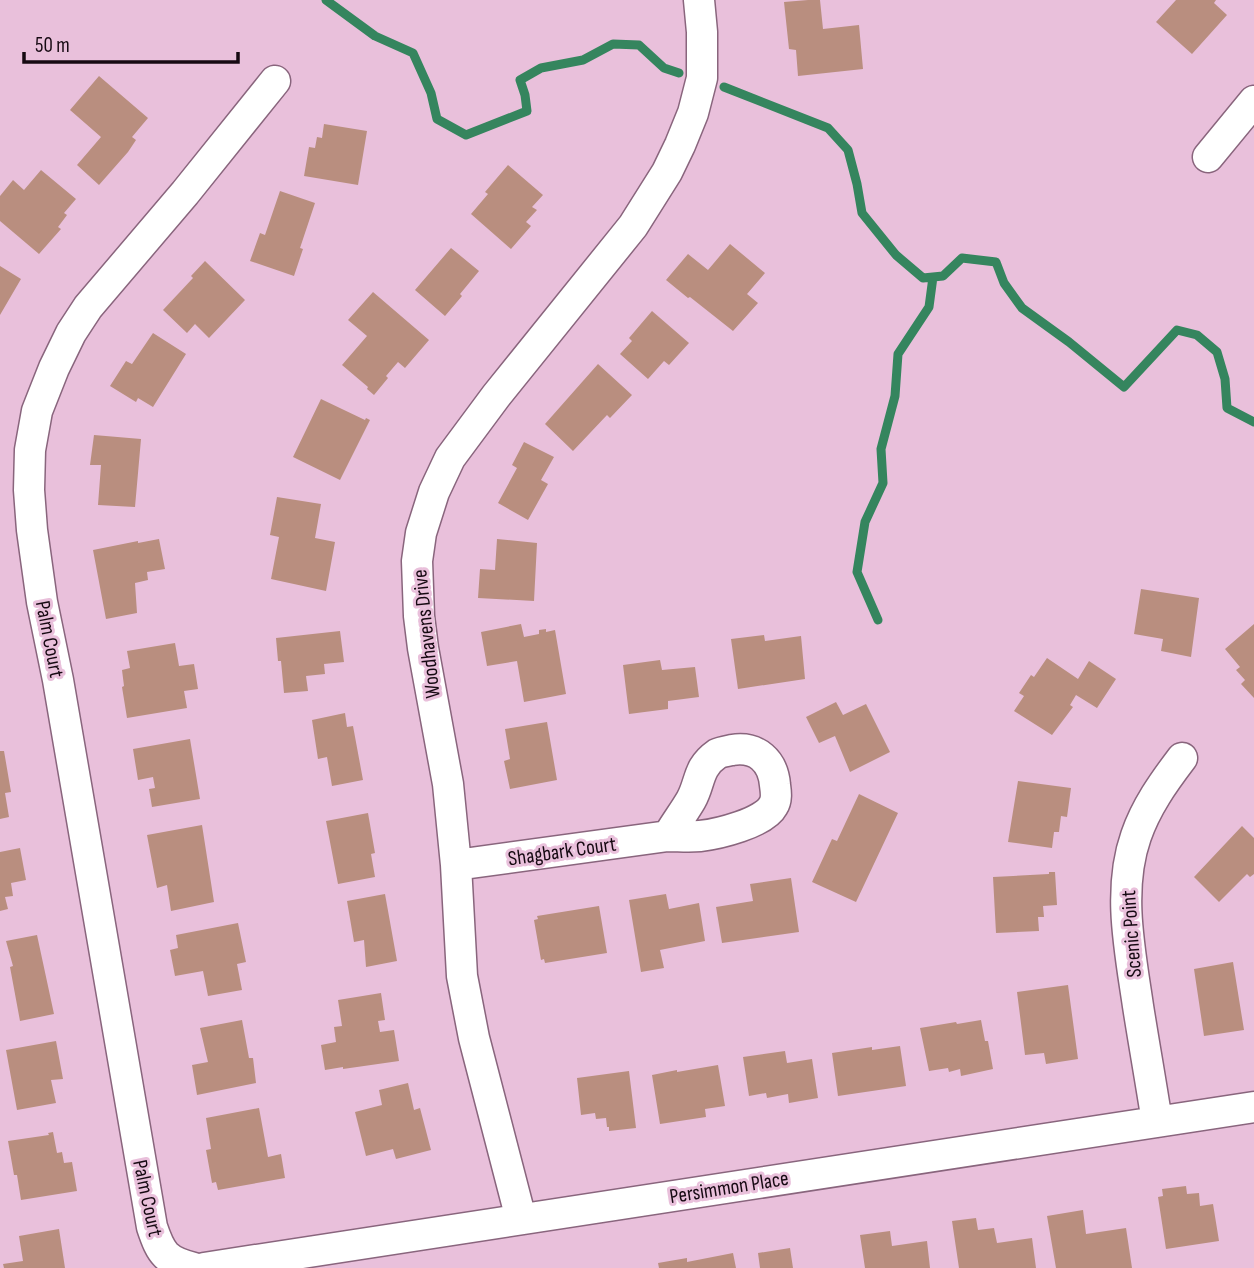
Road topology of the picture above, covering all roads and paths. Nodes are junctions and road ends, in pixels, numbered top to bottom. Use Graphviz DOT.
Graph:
graph roads {
  1 [pos="699,0"];
  2 [pos="275,81"];
  3 [pos="1254,102"];
  4 [pos="1209,157"];
  5 [pos="1182,758"];
  6 [pos="668,836"];
  7 [pos="456,865"];
  8 [pos="1254,1107"];
  9 [pos="1157,1122"];
  10 [pos="521,1219"];
  11 [pos="185,1266"];
  12 [pos="204,1268"];
  1 -- 7 [label="street, Woodhavens Drive"];
  2 -- 11 [label="street, Palm Court"];
  3 -- 4 [label="street"];
  5 -- 9 [label="street, Scenic Point"];
  6 -- 7 [label="street, Shagbark Court"];
  7 -- 10 [label="street, Woodhavens Drive"];
  8 -- 9 [label="street, Persimmon Place"];
  9 -- 10 [label="street, Persimmon Place"];
  10 -- 12 [label="street, Persimmon Place"];
}
